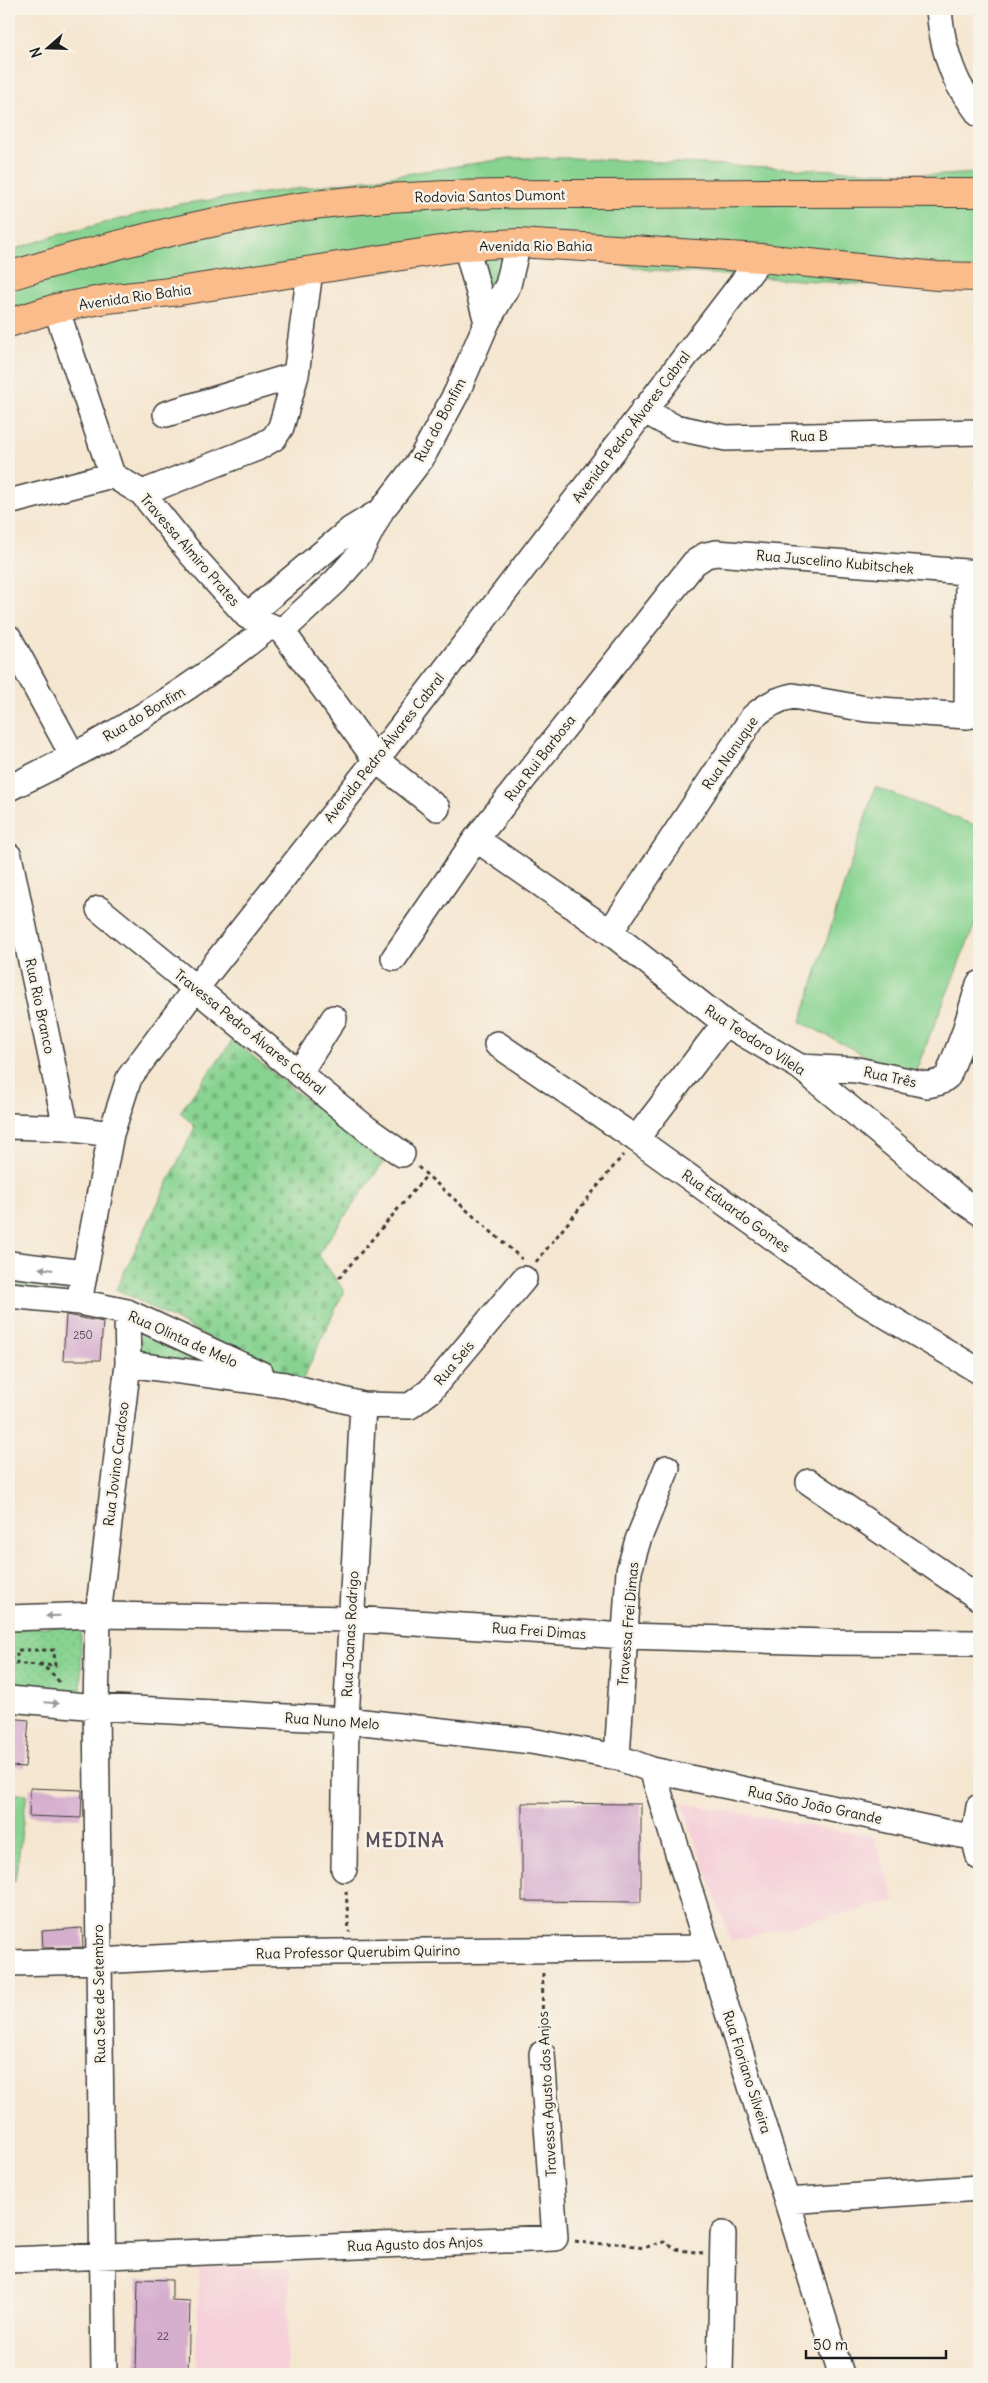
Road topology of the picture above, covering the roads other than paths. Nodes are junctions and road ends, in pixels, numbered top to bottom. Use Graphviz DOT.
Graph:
graph roads {
  1 [pos="939,9"];
  2 [pos="979,114"];
  3 [pos="979,193"];
  4 [pos="518,243"];
  5 [pos="466,246"];
  6 [pos="761,258"];
  7 [pos="310,271"];
  8 [pos="9,276"];
  9 [pos="979,277"];
  10 [pos="56,308"];
  11 [pos="487,322"];
  12 [pos="9,323"];
  13 [pos="296,375"];
  14 [pos="643,410"];
  15 [pos="166,414"];
  16 [pos="979,432"];
  17 [pos="112,475"];
  18 [pos="142,493"];
  19 [pos="9,502"];
  20 [pos="380,511"];
  21 [pos="694,563"];
  22 [pos="974,573"];
  23 [pos="247,616"];
  24 [pos="276,628"];
  25 [pos="9,638"];
  26 [pos="973,715"];
  27 [pos="73,756"];
  28 [pos="376,760"];
  29 [pos="9,788"];
  30 [pos="437,808"];
  31 [pos="476,839"];
  32 [pos="9,856"];
  33 [pos="99,909"];
  34 [pos="610,932"];
  35 [pos="394,958"];
  36 [pos="979,984"];
  37 [pos="196,988"];
  38 [pos="334,1018"];
  39 [pos="724,1023"];
  40 [pos="972,1034"];
  41 [pos="497,1044"];
  42 [pos="800,1068"];
  43 [pos="300,1072"];
  44 [pos="9,1126"];
  45 [pos="66,1128"];
  46 [pos="111,1134"];
  47 [pos="636,1138"];
  48 [pos="402,1154"];
  49 [pos="979,1212"];
  50 [pos="9,1264"];
  51 [pos="527,1269"];
  52 [pos="84,1273"];
  53 [pos="9,1295"];
  54 [pos="79,1302"];
  55 [pos="127,1312"];
  56 [pos="128,1364"];
  57 [pos="979,1371"];
  58 [pos="285,1385"];
  59 [pos="363,1405"];
  60 [pos="667,1468"];
  61 [pos="809,1482"];
  62 [pos="979,1598"];
  63 [pos="98,1615"];
  64 [pos="9,1618"];
  65 [pos="351,1619"];
  66 [pos="626,1636"];
  67 [pos="979,1644"];
  68 [pos="9,1699"];
  69 [pos="96,1707"];
  70 [pos="346,1720"];
  71 [pos="617,1757"];
  72 [pos="652,1770"];
  73 [pos="979,1807"];
  74 [pos="978,1844"];
  75 [pos="344,1869"];
  76 [pos="708,1948"];
  77 [pos="98,1961"];
  78 [pos="9,1963"];
  79 [pos="542,2054"];
  80 [pos="979,2188"];
  81 [pos="787,2201"];
  82 [pos="555,2238"];
  83 [pos="724,2244"];
  84 [pos="102,2256"];
  85 [pos="9,2260"];
  86 [pos="104,2374"];
  87 [pos="720,2374"];
  88 [pos="841,2374"];
  1 -- 2 [label="street"];
  3 -- 8 [label="main road, Rodovia Santos Dumont"];
  4 -- 5 [label="main road, Avenida Rio Bahia"];
  4 -- 6 [label="main road, Avenida Rio Bahia"];
  4 -- 11 [label="street, Rua do Bonfim"];
  5 -- 7 [label="main road, Avenida Rio Bahia"];
  5 -- 11 [label="street"];
  6 -- 9 [label="main road, Avenida Rio Bahia"];
  6 -- 14 [label="street, Avenida Pedro Álvares Cabral"];
  7 -- 10 [label="main road, Avenida Rio Bahia"];
  7 -- 13 [label="street"];
  10 -- 12 [label="main road, Avenida Rio Bahia"];
  10 -- 17 [label="street"];
  11 -- 20 [label="street, Rua do Bonfim"];
  13 -- 15 [label="street"];
  13 -- 18 [label="street"];
  14 -- 16 [label="street, Rua B"];
  14 -- 28 [label="street, Avenida Pedro Álvares Cabral"];
  17 -- 18 [label="street, Travessa Almiro Prates"];
  17 -- 19 [label="street"];
  18 -- 23 [label="street, Travessa Almiro Prates"];
  20 -- 23 [label="street, Rua do Bonfim"];
  20 -- 24 [label="street, Rua do Bonfim"];
  21 -- 22 [label="street, Rua Juscelino Kubitschek"];
  21 -- 31 [label="street, Rua Rui Barbosa"];
  22 -- 26 [label="street"];
  23 -- 24 [label="street, Travessa Almiro Prates"];
  24 -- 27 [label="street, Rua do Bonfim"];
  24 -- 28 [label="street"];
  25 -- 27 [label="street"];
  26 -- 34 [label="street, Rua Nanuque"];
  27 -- 29 [label="street, Rua do Bonfim"];
  28 -- 30 [label="street"];
  28 -- 37 [label="street, Avenida Pedro Álvares Cabral"];
  31 -- 34 [label="street, Rua Teodoro Vilela"];
  31 -- 35 [label="street, Rua Rui Barbosa"];
  32 -- 45 [label="street, Rua Rio Branco"];
  33 -- 37 [label="street, Travessa Pedro Álvares Cabral"];
  34 -- 39 [label="street, Rua Teodoro Vilela"];
  36 -- 40 [label="street, Rua Três"];
  37 -- 43 [label="street, Travessa Pedro Álvares Cabral"];
  37 -- 46 [label="street, Avenida Pedro Álvares Cabral"];
  38 -- 43 [label="street"];
  39 -- 42 [label="street, Rua Teodoro Vilela"];
  39 -- 47 [label="street"];
  40 -- 42 [label="street, Rua Três"];
  41 -- 47 [label="street, Rua Eduardo Gomes"];
  42 -- 49 [label="street, Rua Teodoro Vilela"];
  43 -- 48 [label="street, Travessa Pedro Álvares Cabral"];
  44 -- 45 [label="street"];
  45 -- 46 [label="street"];
  46 -- 52 [label="street, Avenida Pedro Álvares Cabral"];
  47 -- 57 [label="street, Rua Eduardo Gomes"];
  52 -- 50 [label="street, one-way"];
  51 -- 59 [label="street, Rua Seis"];
  52 -- 54 [label="street"];
  53 -- 54 [label="street, Rua Olinta de Melo"];
  54 -- 55 [label="street, Rua Olinta de Melo"];
  55 -- 56 [label="street, Rua Jovino Cardoso"];
  55 -- 58 [label="street, Rua Olinta de Melo"];
  56 -- 58 [label="street, Rua Olinta de Melo"];
  56 -- 63 [label="street, Rua Jovino Cardoso"];
  58 -- 59 [label="street, Rua Olinta de Melo"];
  59 -- 65 [label="street, Rua Joanas Rodrigo"];
  60 -- 66 [label="street, Travessa Frei Dimas"];
  61 -- 62 [label="street"];
  63 -- 64 [label="street, Rua Frei Dimas, one-way"];
  63 -- 65 [label="street, Rua Frei Dimas"];
  63 -- 69 [label="street, Rua Sete de Setembro"];
  65 -- 66 [label="street, Rua Frei Dimas"];
  65 -- 70 [label="street, Rua Joanas Rodrigo"];
  66 -- 67 [label="street, Rua Frei Dimas"];
  66 -- 71 [label="street, Travessa Frei Dimas"];
  68 -- 69 [label="street, Rua Nuno Melo, one-way"];
  69 -- 70 [label="street, Rua Nuno Melo"];
  69 -- 77 [label="street, Rua Sete de Setembro"];
  70 -- 71 [label="street, Rua Nuno Melo"];
  70 -- 75 [label="street, Rua Joanas Rodrigo"];
  71 -- 72 [label="street, Rua Nuno Melo"];
  72 -- 74 [label="street, Rua São João Grande"];
  72 -- 76 [label="street, Rua Floriano Silveira"];
  73 -- 74 [label="street"];
  76 -- 77 [label="street, Rua Professor Querubim Quirino"];
  76 -- 81 [label="street, Rua Floriano Silveira"];
  77 -- 78 [label="street, Rua Professor Querubim Quirino"];
  77 -- 84 [label="street, Rua Sete de Setembro"];
  79 -- 82 [label="street, Travessa Agusto dos Anjos"];
  80 -- 81 [label="street"];
  81 -- 88 [label="street, Rua Floriano Silveira"];
  82 -- 84 [label="street, Rua Agusto dos Anjos"];
  83 -- 87 [label="street"];
  84 -- 85 [label="street, Rua Agusto dos Anjos"];
  84 -- 86 [label="street, Rua Sete de Setembro"];
}
